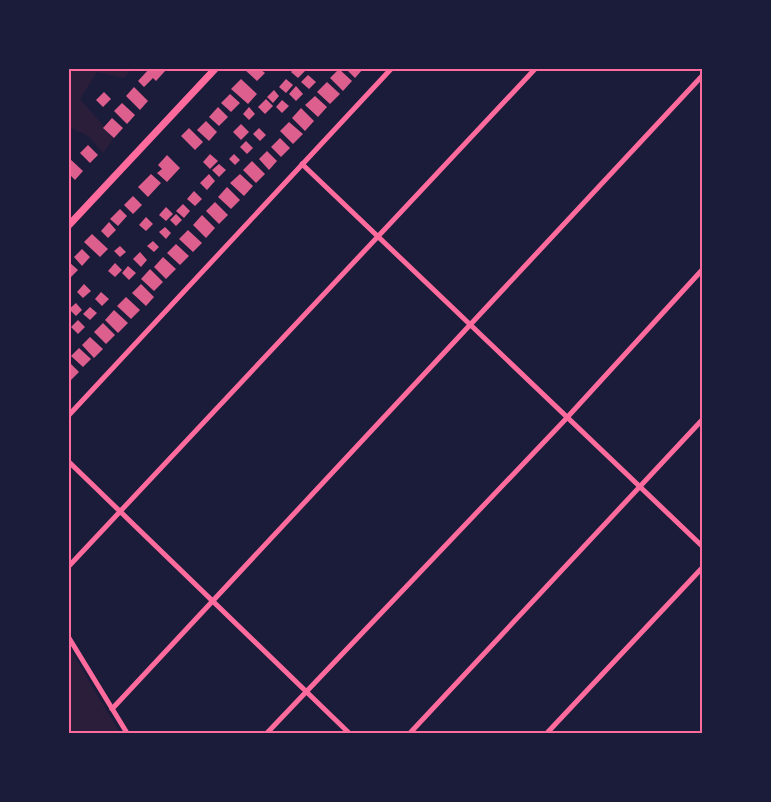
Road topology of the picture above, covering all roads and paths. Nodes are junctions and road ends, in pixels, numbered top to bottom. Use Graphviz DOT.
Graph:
graph roads {
  1 [pos="215,69"];
  2 [pos="391,69"];
  3 [pos="535,69"];
  4 [pos="702,76"];
  5 [pos="302,164"];
  6 [pos="69,225"];
  7 [pos="379,236"];
  8 [pos="702,270"];
  9 [pos="470,324"];
  10 [pos="69,415"];
  11 [pos="566,418"];
  12 [pos="702,420"];
  13 [pos="69,462"];
  14 [pos="640,486"];
  15 [pos="119,510"];
  16 [pos="702,546"];
  17 [pos="69,566"];
  18 [pos="702,568"];
  19 [pos="213,601"];
  20 [pos="69,638"];
  21 [pos="306,692"];
  22 [pos="112,709"];
  23 [pos="126,733"];
  24 [pos="267,733"];
  25 [pos="349,733"];
  26 [pos="410,733"];
  27 [pos="547,733"];
  1 -- 6 [label="street"];
  2 -- 5 [label="street"];
  3 -- 7 [label="street"];
  4 -- 9 [label="street"];
  5 -- 7 [label="street"];
  5 -- 10 [label="street"];
  7 -- 9 [label="street"];
  7 -- 15 [label="street"];
  8 -- 11 [label="street"];
  9 -- 11 [label="street"];
  9 -- 19 [label="street"];
  11 -- 14 [label="street"];
  11 -- 21 [label="street"];
  12 -- 14 [label="street"];
  13 -- 15 [label="street"];
  14 -- 16 [label="street"];
  14 -- 26 [label="street"];
  15 -- 17 [label="street"];
  15 -- 19 [label="street"];
  18 -- 27 [label="street"];
  19 -- 21 [label="street"];
  19 -- 22 [label="street"];
  20 -- 22 [label="street"];
  21 -- 24 [label="street"];
  21 -- 25 [label="street"];
  22 -- 23 [label="street"];
}
